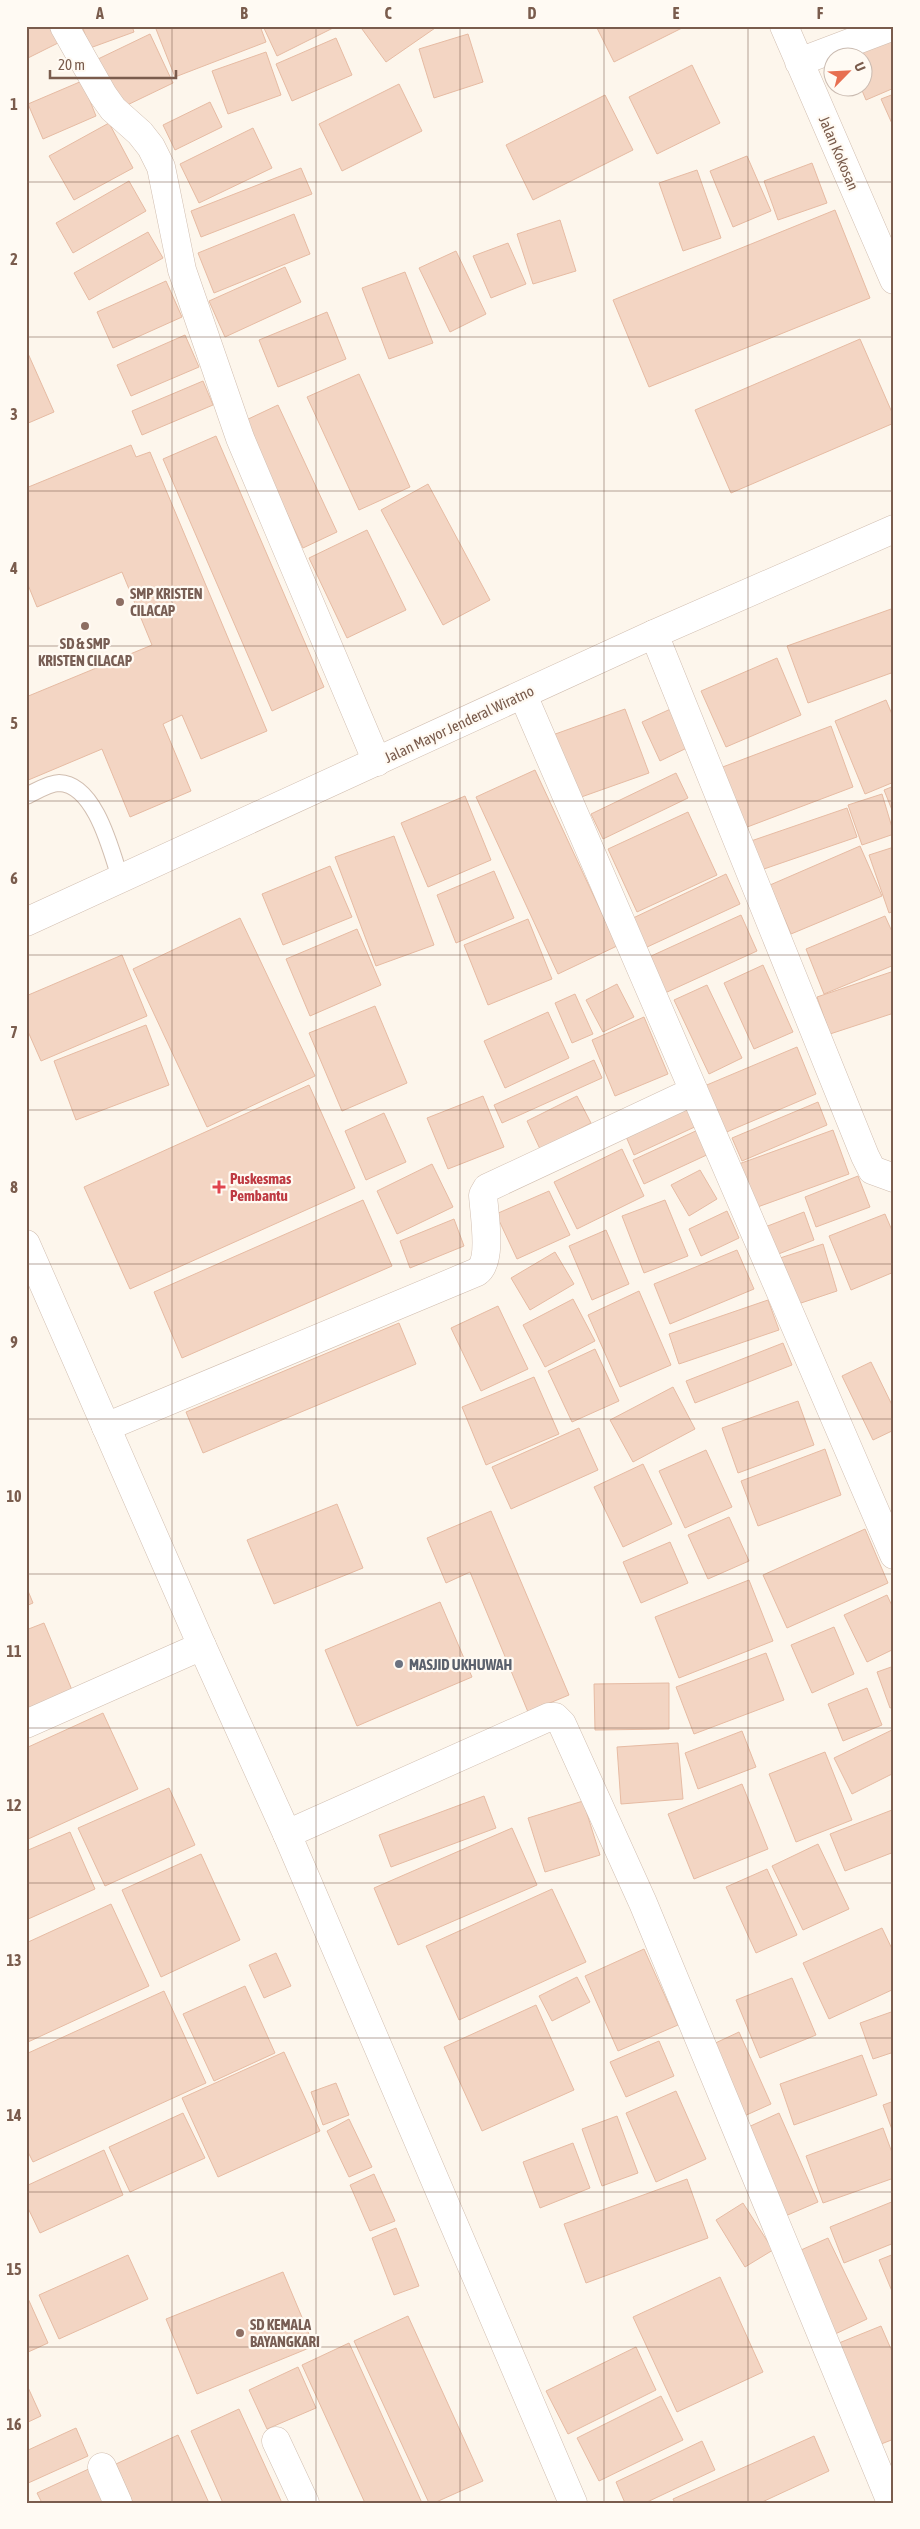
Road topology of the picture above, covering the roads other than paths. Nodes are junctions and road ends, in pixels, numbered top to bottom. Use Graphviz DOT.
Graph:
graph roads {
  1 [pos="64,26"];
  2 [pos="784,26"];
  3 [pos="894,26"];
  4 [pos="799,62"];
  5 [pos="894,280"];
  6 [pos="894,530"];
  7 [pos="654,634"];
  8 [pos="523,695"];
  9 [pos="377,762"];
  10 [pos="26,796"];
  11 [pos="120,878"];
  12 [pos="26,922"];
  13 [pos="694,1091"];
  14 [pos="894,1178"];
  15 [pos="26,1244"];
  16 [pos="106,1427"];
  17 [pos="894,1555"];
  18 [pos="202,1646"];
  19 [pos="26,1724"];
  20 [pos="287,1834"];
  21 [pos="276,2441"];
  22 [pos="102,2467"];
  23 [pos="889,2501"];
  24 [pos="118,2503"];
  25 [pos="305,2503"];
  26 [pos="573,2503"];
  1 -- 9 [label="street"];
  2 -- 4 [label="street, Jalan Kokosan"];
  3 -- 4 [label="street"];
  4 -- 5 [label="street, Jalan Kokosan"];
  6 -- 7 [label="street, Jalan Mayor Jenderal Wiratno"];
  7 -- 8 [label="street, Jalan Mayor Jenderal Wiratno"];
  7 -- 14 [label="street"];
  8 -- 9 [label="street, Jalan Mayor Jenderal Wiratno"];
  8 -- 13 [label="street"];
  9 -- 11 [label="street, Jalan Mayor Jenderal Wiratno"];
  10 -- 11 [label="lane"];
  11 -- 12 [label="street, Jalan Mayor Jenderal Wiratno"];
  13 -- 16 [label="street"];
  13 -- 17 [label="street"];
  15 -- 16 [label="street"];
  16 -- 18 [label="street"];
  18 -- 19 [label="street"];
  18 -- 20 [label="street"];
  20 -- 23 [label="street"];
  20 -- 26 [label="street"];
  21 -- 25 [label="street"];
  22 -- 24 [label="street"];
}
